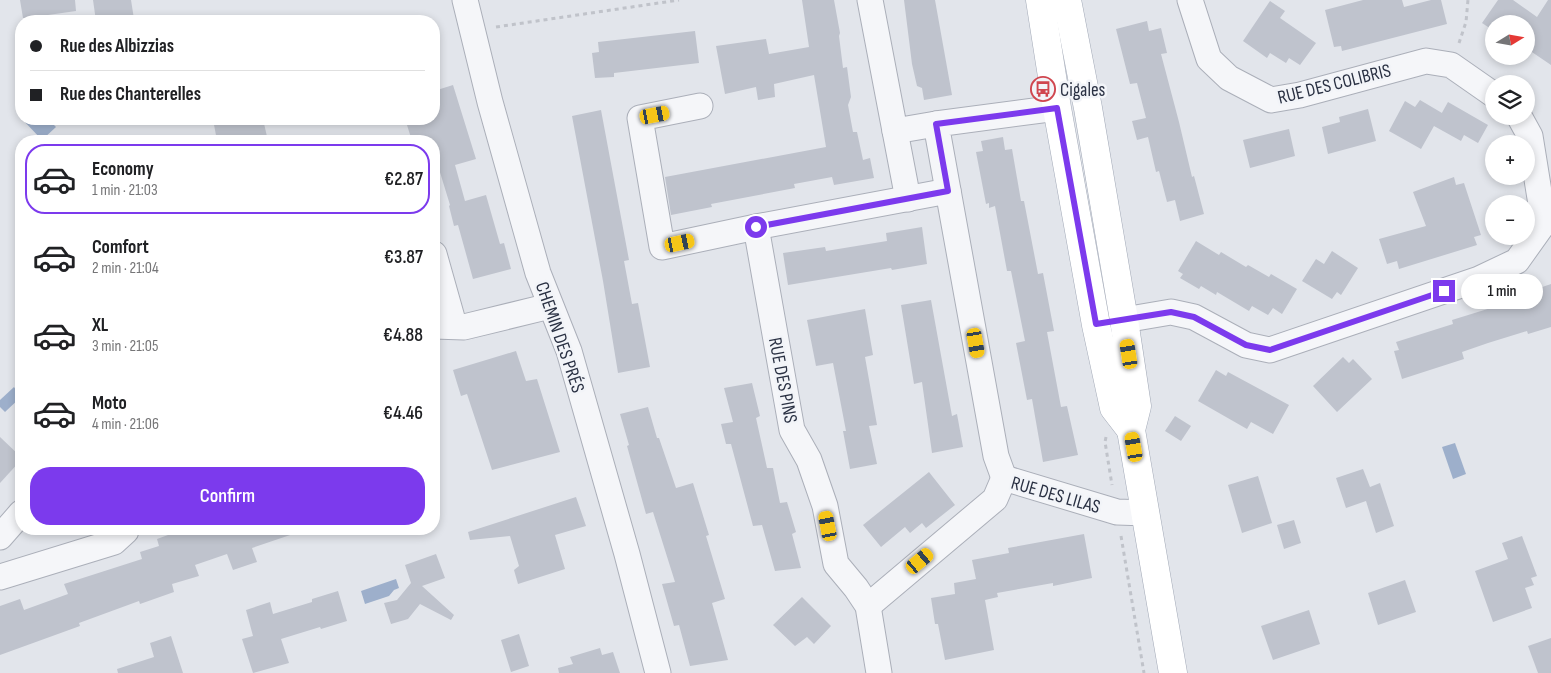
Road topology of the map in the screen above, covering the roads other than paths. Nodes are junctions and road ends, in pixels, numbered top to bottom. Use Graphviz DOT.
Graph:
graph roads {
  1 [pos="465,0"];
  2 [pos="870,0"];
  3 [pos="1040,0"];
  4 [pos="1068,0"];
  5 [pos="1190,0"];
  6 [pos="1485,89"];
  7 [pos="700,106"];
  8 [pos="1057,108"];
  9 [pos="1088,108"];
  10 [pos="936,124"];
  11 [pos="1525,126"];
  12 [pos="895,131"];
  13 [pos="948,191"];
  14 [pos="908,199"];
  15 [pos="756,227"];
  16 [pos="440,297"];
  17 [pos="550,306"];
  18 [pos="1124,320"];
  19 [pos="1096,324"];
  20 [pos="444,326"];
  21 [pos="1131,430"];
  22 [pos="1004,478"];
  23 [pos="1146,513"];
  24 [pos="15,520"];
  25 [pos="122,535"];
  26 [pos="0,537"];
  27 [pos="0,577"];
  28 [pos="868,606"];
  29 [pos="658,673"];
  30 [pos="879,673"];
  31 [pos="1173,673"];
  1 -- 17 [label="street, CHEMIN DES PRÉS"];
  2 -- 12 [label="street"];
  3 -- 8 [label="main road"];
  4 -- 9 [label="main road"];
  5 -- 6 [label="street, RUE DES COLIBRIS"];
  7 -- 15 [label="street"];
  8 -- 9 [label="main road"];
  8 -- 10 [label="street"];
  8 -- 19 [label="main road"];
  9 -- 18 [label="main road"];
  10 -- 12 [label="street"];
  10 -- 13 [label="street"];
  11 -- 18 [label="street"];
  12 -- 14 [label="street"];
  13 -- 14 [label="street"];
  13 -- 22 [label="street"];
  14 -- 15 [label="street"];
  15 -- 28 [label="street, RUE DES PINS"];
  16 -- 20 [label="street"];
  17 -- 20 [label="street"];
  17 -- 29 [label="street, CHEMIN DES PRÉS"];
  18 -- 19 [label="main road"];
  18 -- 21 [label="main road"];
  19 -- 21 [label="main road"];
  21 -- 23 [label="main road"];
  22 -- 23 [label="street, RUE DES LILAS"];
  22 -- 28 [label="street, RUE DES LILAS"];
  23 -- 31 [label="main road"];
  24 -- 26 [label="street"];
  25 -- 27 [label="street"];
  28 -- 30 [label="street"];
}
